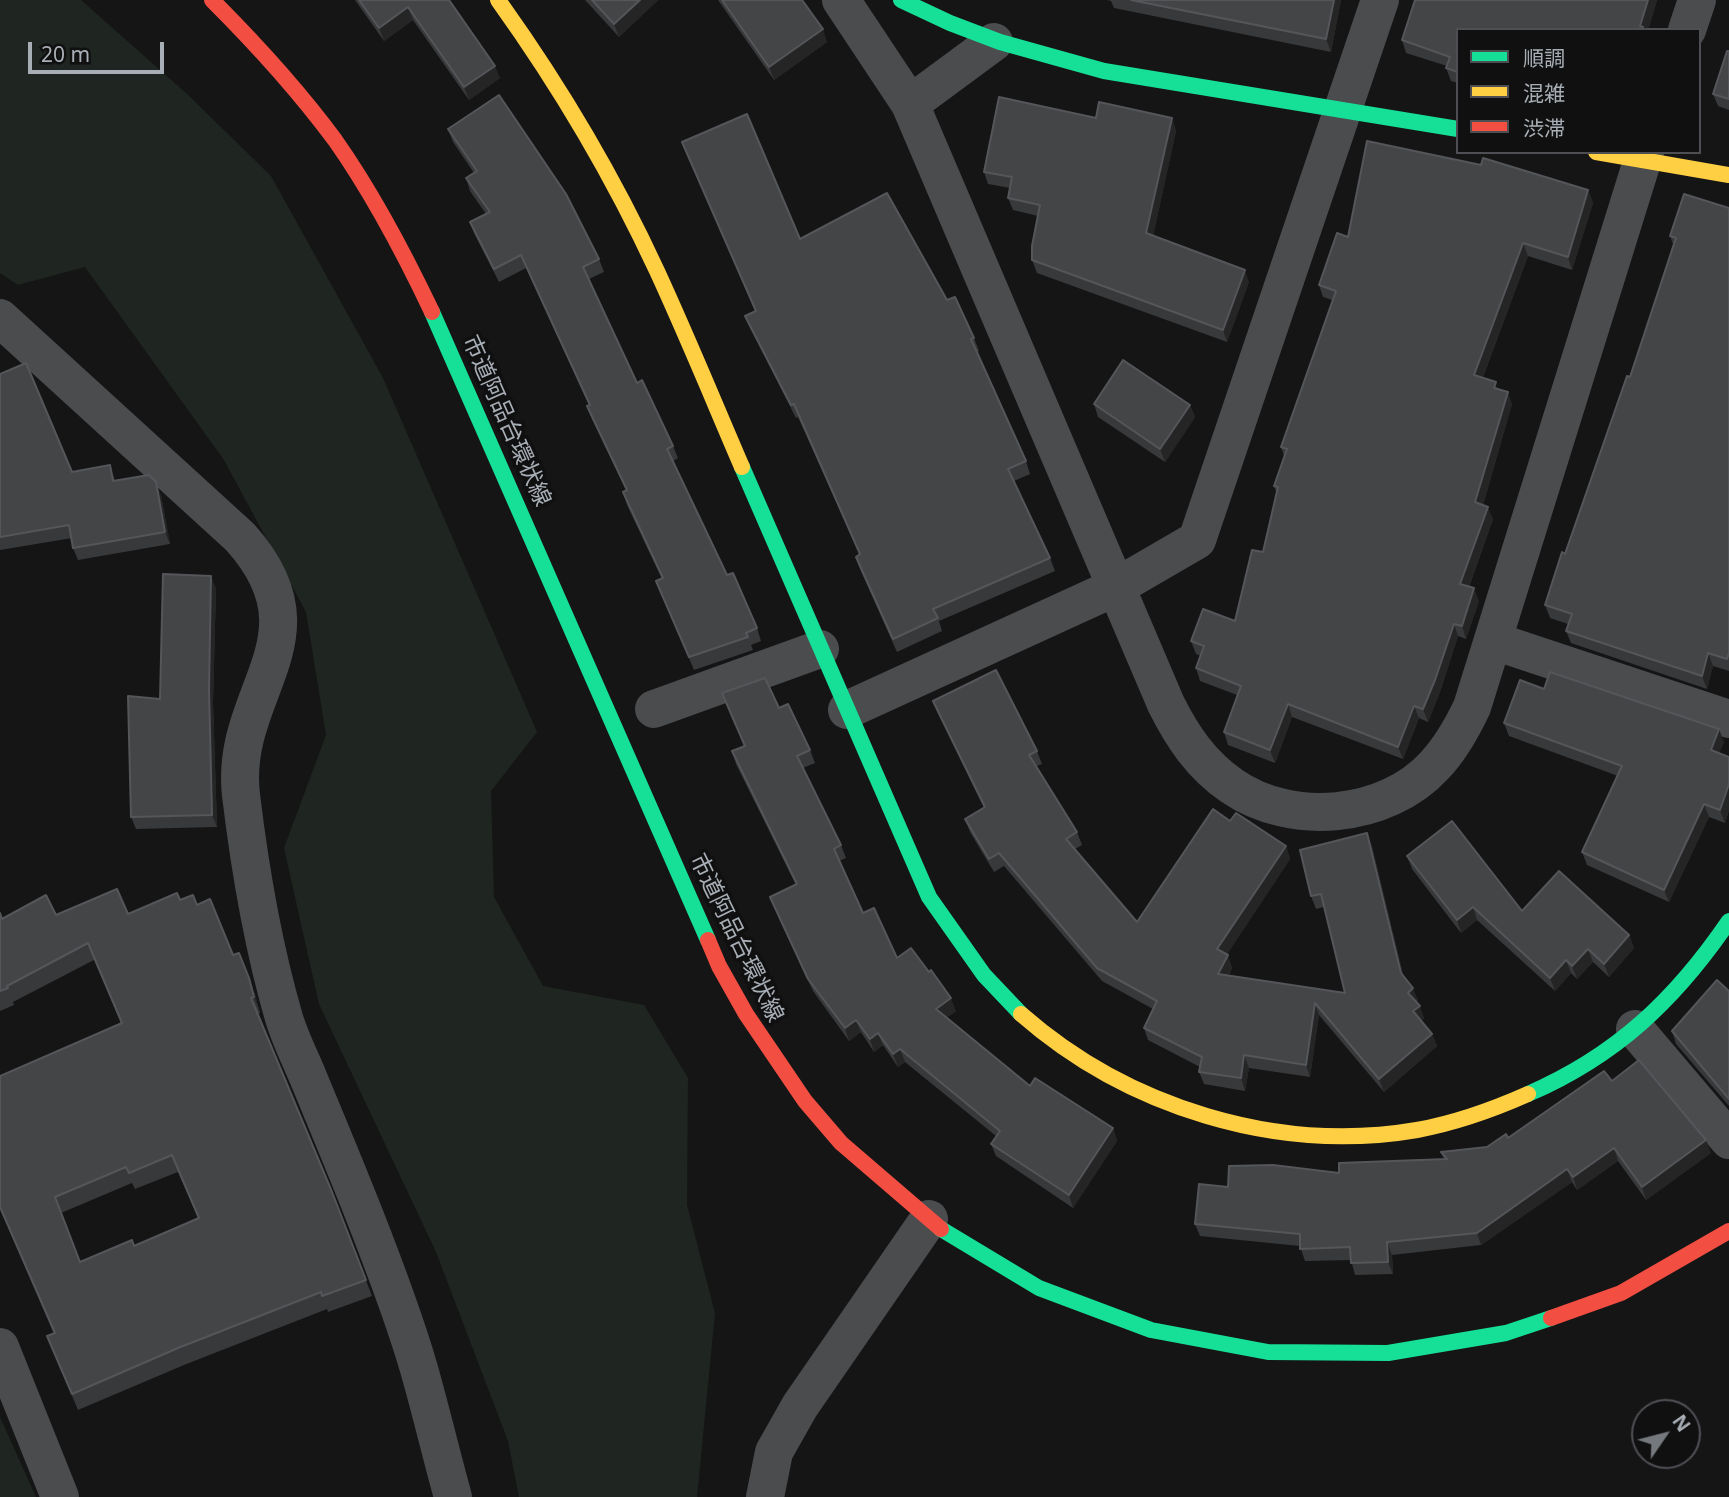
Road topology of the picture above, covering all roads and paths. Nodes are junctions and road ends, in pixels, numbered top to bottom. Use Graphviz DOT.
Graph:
graph roads {
  1 [pos="212,0"];
  2 [pos="498,0"];
  3 [pos="841,0"];
  4 [pos="901,0"];
  5 [pos="1380,0"];
  6 [pos="1697,0"];
  7 [pos="1688,28"];
  8 [pos="994,42"];
  9 [pos="910,104"];
  10 [pos="1342,111"];
  11 [pos="1456,130"];
  12 [pos="1620,154"];
  13 [pos="1644,156"];
  14 [pos="1729,175"];
  15 [pos="0,318"];
  16 [pos="1116,587"];
  17 [pos="1494,641"];
  18 [pos="820,649"];
  19 [pos="654,709"];
  20 [pos="847,710"];
  21 [pos="1729,719"];
  22 [pos="1729,921"];
  23 [pos="1635,1029"];
  24 [pos="1729,1140"];
  25 [pos="929,1219"];
  26 [pos="1729,1231"];
  27 [pos="0,1347"];
  28 [pos="60,1497"];
  29 [pos="453,1497"];
  30 [pos="765,1497"];
  1 -- 25 [label="street, 市道阿品台環状線"];
  2 -- 18 [label="street"];
  3 -- 9 [label="street"];
  4 -- 8 [label="street"];
  5 -- 10 [label="street"];
  6 -- 7 [label="street"];
  8 -- 9 [label="street"];
  8 -- 10 [label="street"];
  9 -- 16 [label="street"];
  10 -- 11 [label="street"];
  10 -- 16 [label="street"];
  12 -- 13 [label="street"];
  13 -- 14 [label="street"];
  13 -- 17 [label="street"];
  15 -- 29 [label="street"];
  16 -- 17 [label="street"];
  16 -- 20 [label="street"];
  17 -- 21 [label="street"];
  18 -- 19 [label="street"];
  18 -- 20 [label="street"];
  20 -- 23 [label="street"];
  22 -- 23 [label="street"];
  23 -- 24 [label="street"];
  25 -- 26 [label="street, 市道阿品台環状線"];
  25 -- 30 [label="street"];
  27 -- 28 [label="street"];
}
